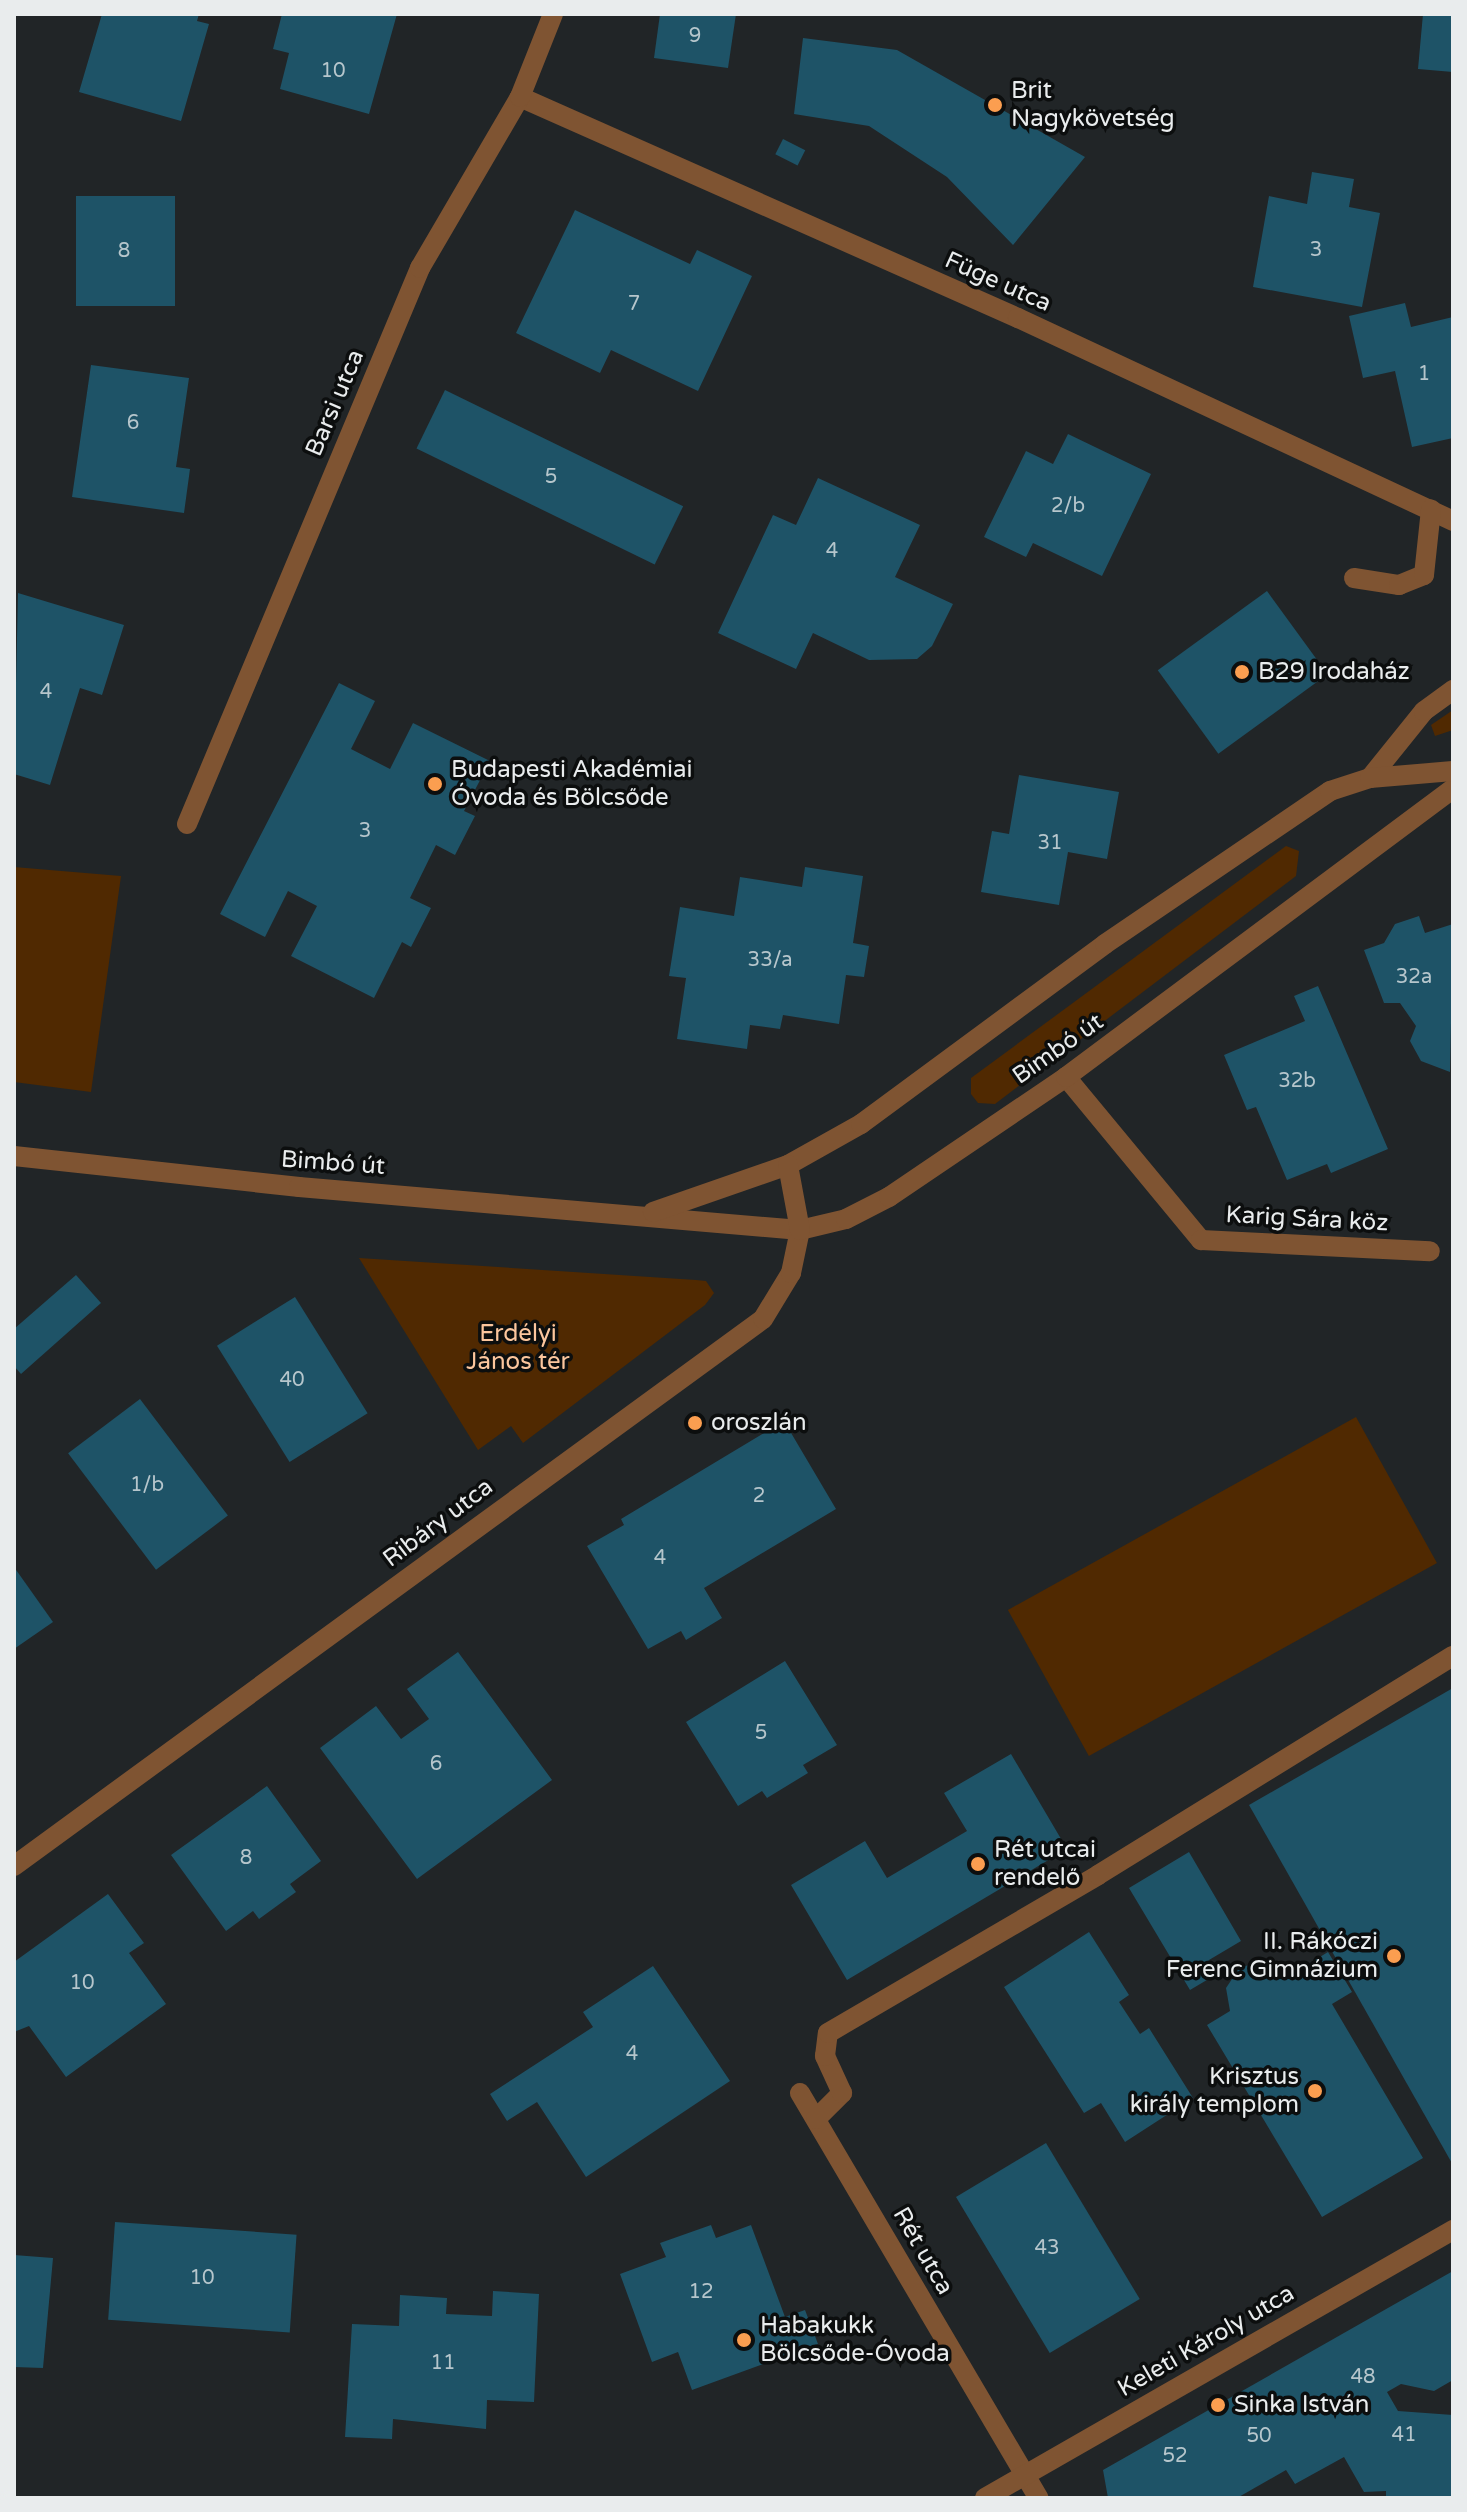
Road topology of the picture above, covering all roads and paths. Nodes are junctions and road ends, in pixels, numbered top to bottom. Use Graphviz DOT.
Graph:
graph roads {
  1 [pos="553,14"];
  2 [pos="520,97"];
  3 [pos="1431,509"];
  4 [pos="1453,521"];
  5 [pos="1354,578"];
  6 [pos="1453,690"];
  7 [pos="1453,771"];
  8 [pos="1370,778"];
  9 [pos="1453,789"];
  10 [pos="187,824"];
  11 [pos="1066,1077"];
  12 [pos="14,1156"];
  13 [pos="788,1165"];
  14 [pos="648,1214"];
  15 [pos="800,1230"];
  16 [pos="1430,1251"];
  17 [pos="1453,1656"];
  18 [pos="14,1866"];
  19 [pos="800,2093"];
  20 [pos="816,2119"];
  21 [pos="1453,2230"];
  22 [pos="1026,2477"];
  23 [pos="985,2498"];
  24 [pos="1039,2498"];
  1 -- 2 [label="street, Barsi utca"];
  2 -- 3 [label="street, Füge utca"];
  2 -- 10 [label="street, Barsi utca"];
  3 -- 4 [label="street, Füge utca"];
  3 -- 5 [label="street"];
  6 -- 8 [label="street"];
  7 -- 8 [label="street, Bimbó út"];
  8 -- 13 [label="street, Bimbó út"];
  9 -- 11 [label="street, Bimbó út"];
  11 -- 15 [label="street, Bimbó út"];
  11 -- 16 [label="street, Karig Sára köz"];
  12 -- 14 [label="street, Bimbó út"];
  13 -- 14 [label="street, Bimbó út"];
  13 -- 15 [label="street, Ribáry utca"];
  14 -- 15 [label="street, Bimbó út"];
  15 -- 18 [label="street, Ribáry utca"];
  17 -- 20 [label="street"];
  19 -- 20 [label="street, Rét utca"];
  20 -- 22 [label="street, Rét utca"];
  21 -- 22 [label="street, Keleti Károly utca"];
  22 -- 23 [label="street, Keleti Károly utca"];
  22 -- 24 [label="street, Rét utca"];
}
